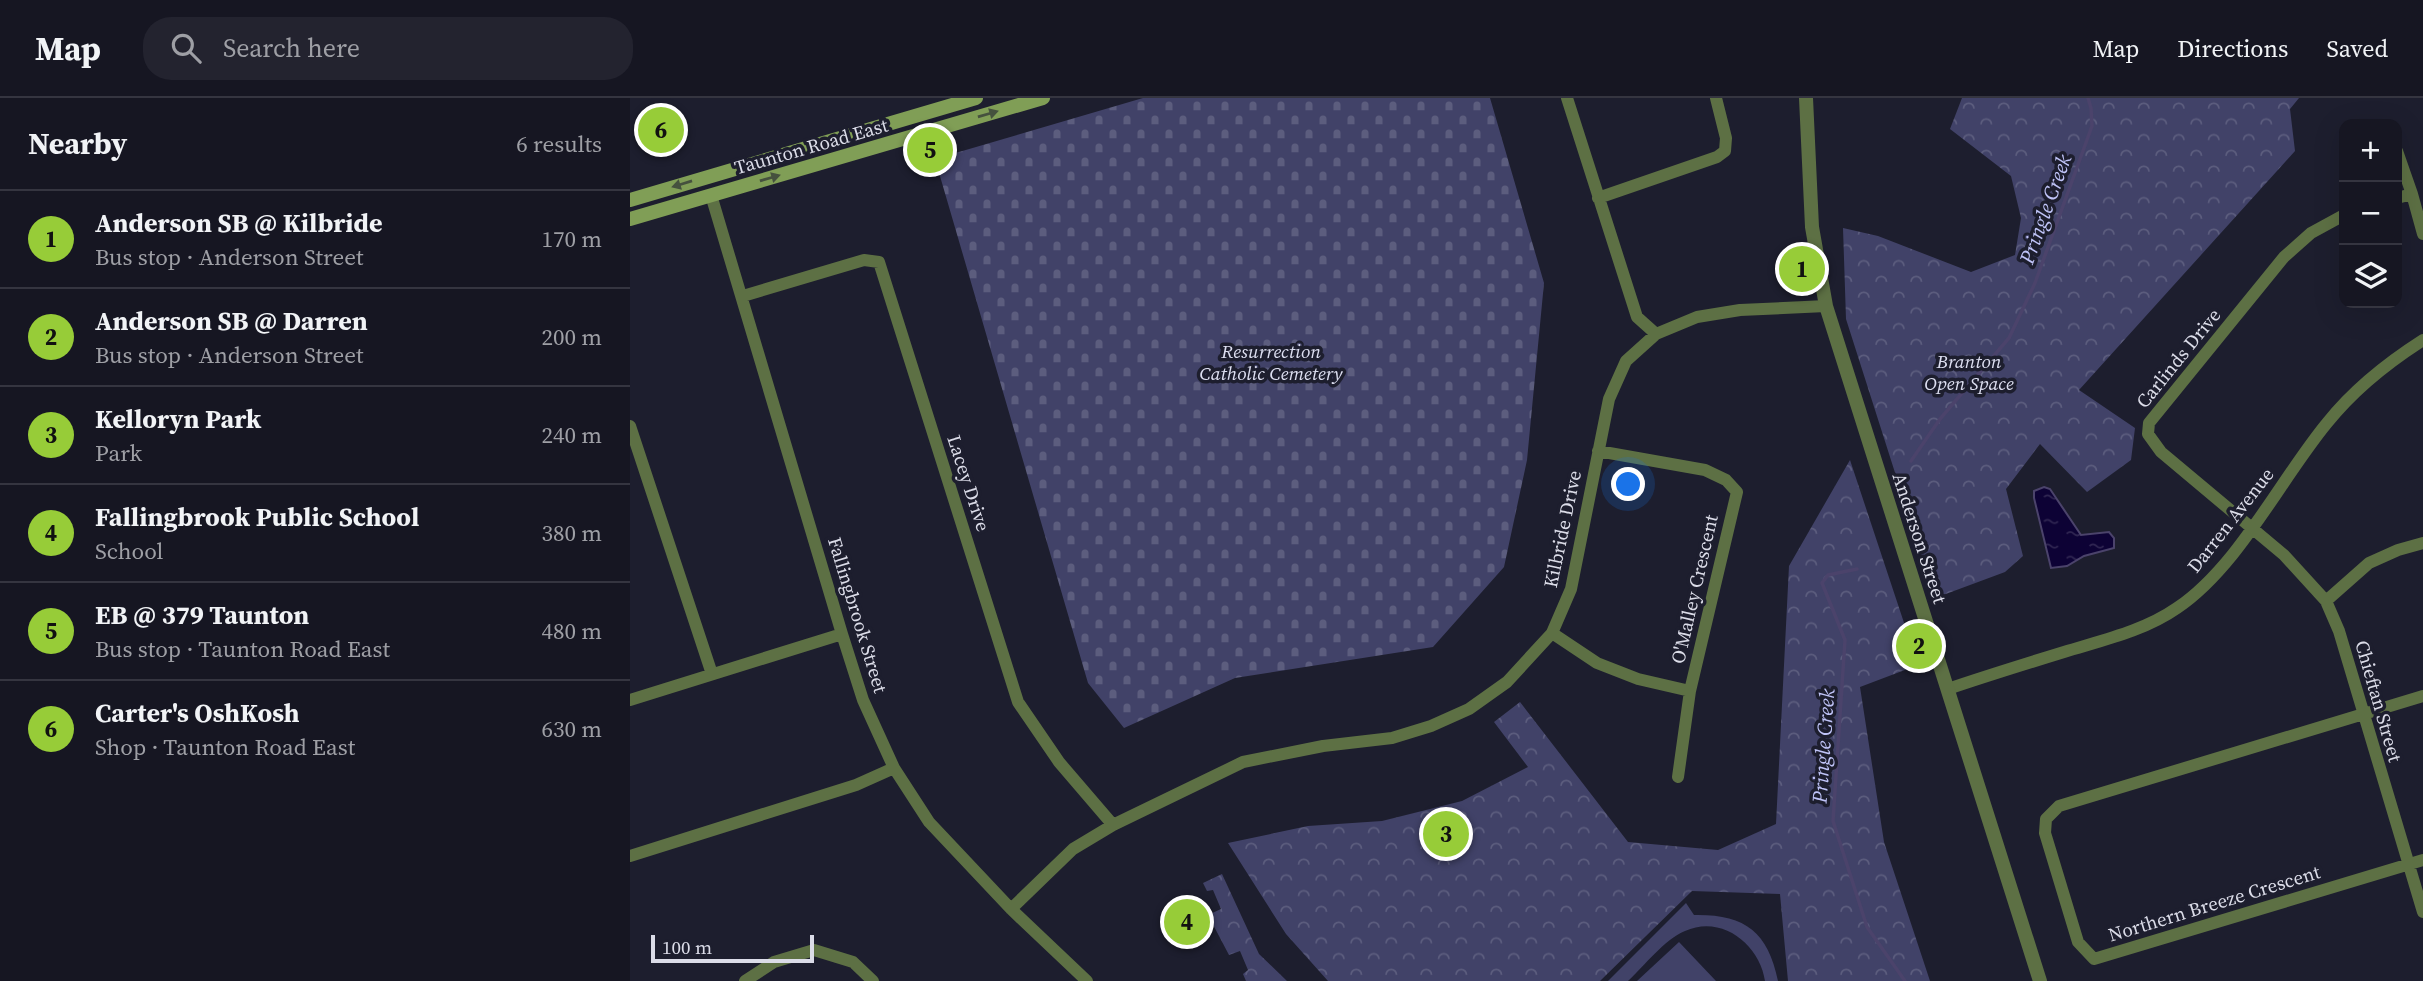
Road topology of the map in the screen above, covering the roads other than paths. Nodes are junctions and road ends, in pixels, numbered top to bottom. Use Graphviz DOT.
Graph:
graph roads {
  1 [pos="976,98"];
  2 [pos="1042,98"];
  3 [pos="1567,98"];
  4 [pos="1716,98"];
  5 [pos="1806,98"];
  6 [pos="2402,165"];
  7 [pos="2412,194"];
  8 [pos="711,195"];
  9 [pos="2402,197"];
  10 [pos="1598,198"];
  11 [pos="630,200"];
  12 [pos="2339,218"];
  13 [pos="630,219"];
  14 [pos="2423,234"];
  15 [pos="743,296"];
  16 [pos="1826,306"];
  17 [pos="1656,334"];
  18 [pos="2423,340"];
  19 [pos="630,426"];
  20 [pos="1598,451"];
  21 [pos="2251,528"];
  22 [pos="2423,543"];
  23 [pos="2326,601"];
  24 [pos="1552,633"];
  25 [pos="842,634"];
  26 [pos="712,674"];
  27 [pos="1948,689"];
  28 [pos="1690,691"];
  29 [pos="2423,696"];
  30 [pos="630,700"];
  31 [pos="2363,715"];
  32 [pos="894,768"];
  33 [pos="1678,777"];
  34 [pos="1113,825"];
  35 [pos="630,856"];
  36 [pos="2423,860"];
  37 [pos="2408,865"];
  38 [pos="1011,909"];
  39 [pos="2423,912"];
  40 [pos="745,981"];
  41 [pos="873,981"];
  42 [pos="1087,981"];
  43 [pos="2040,981"];
  1 -- 11 [label="main road, Taunton Road East, one-way"];
  8 -- 2 [label="main road, Taunton Road East, one-way"];
  3 -- 10 [label="street"];
  4 -- 10 [label="street"];
  5 -- 16 [label="street, Anderson Street"];
  6 -- 7 [label="street"];
  7 -- 9 [label="street"];
  7 -- 14 [label="street"];
  8 -- 13 [label="main road, Taunton Road East"];
  8 -- 15 [label="street, Fallingbrook Street"];
  10 -- 17 [label="street"];
  12 -- 21 [label="street, Carlinds Drive"];
  15 -- 25 [label="street, Fallingbrook Street"];
  15 -- 34 [label="street, Lacey Drive"];
  16 -- 17 [label="street, Kilbride Drive"];
  16 -- 27 [label="street, Anderson Street"];
  17 -- 20 [label="street, Kilbride Drive"];
  18 -- 21 [label="street, Darren Avenue"];
  19 -- 26 [label="street"];
  20 -- 24 [label="street, Kilbride Drive"];
  20 -- 28 [label="street, O'Malley Crescent"];
  21 -- 23 [label="street, Chieftan Street"];
  21 -- 27 [label="street, Darren Avenue"];
  22 -- 23 [label="street"];
  23 -- 31 [label="street, Chieftan Street"];
  24 -- 28 [label="street, O'Malley Crescent"];
  24 -- 34 [label="street, Kilbride Drive"];
  25 -- 26 [label="street"];
  25 -- 32 [label="street, Fallingbrook Street"];
  26 -- 30 [label="street"];
  27 -- 43 [label="street, Anderson Street"];
  28 -- 33 [label="street"];
  29 -- 31 [label="street"];
  31 -- 37 [label="street, Chieftan Street"];
  31 -- 37 [label="street, Northern Breeze Crescent"];
  32 -- 35 [label="street"];
  32 -- 38 [label="street, Fallingbrook Street"];
  34 -- 38 [label="street, Kilbride Drive"];
  36 -- 37 [label="street"];
  37 -- 39 [label="street, Chieftan Street"];
  38 -- 42 [label="street, Fallingbrook Street"];
  40 -- 41 [label="street"];
}
